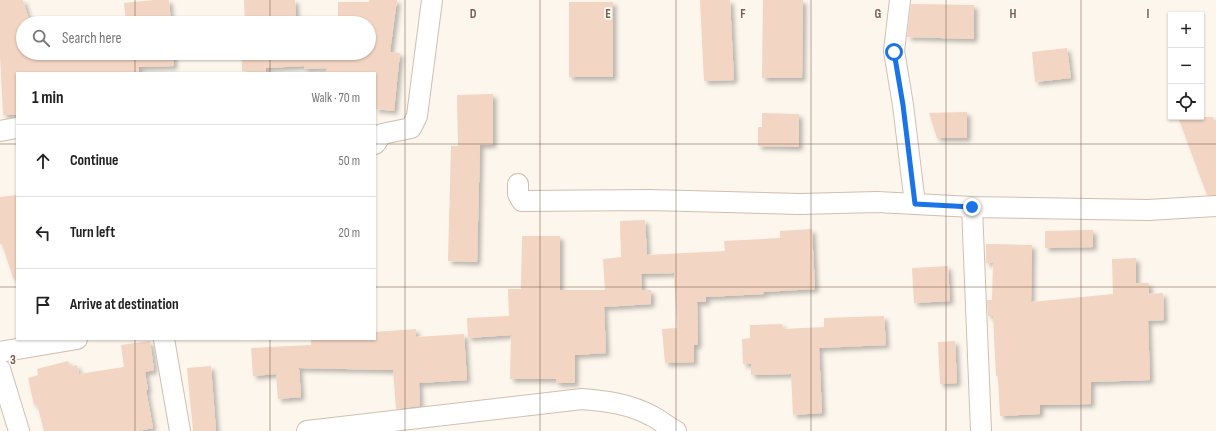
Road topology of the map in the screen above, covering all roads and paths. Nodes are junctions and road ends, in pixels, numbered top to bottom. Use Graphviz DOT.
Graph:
graph roads {
  1 [pos="432,0"];
  2 [pos="900,0"];
  3 [pos="16,128"];
  4 [pos="0,132"];
  5 [pos="377,135"];
  6 [pos="518,184"];
  7 [pos="915,204"];
  8 [pos="1216,206"];
  9 [pos="972,207"];
  10 [pos="71,340"];
  11 [pos="164,340"];
  12 [pos="0,352"];
  13 [pos="0,369"];
  14 [pos="19,431"];
  15 [pos="180,431"];
  16 [pos="307,431"];
  17 [pos="676,431"];
  18 [pos="981,431"];
  1 -- 5 [label="street"];
  2 -- 7 [label="street"];
  3 -- 4 [label="street"];
  6 -- 7 [label="street"];
  7 -- 9 [label="street"];
  8 -- 9 [label="street"];
  9 -- 18 [label="street"];
  10 -- 12 [label="street"];
  11 -- 15 [label="street"];
  13 -- 14 [label="street"];
  16 -- 17 [label="street"];
}
